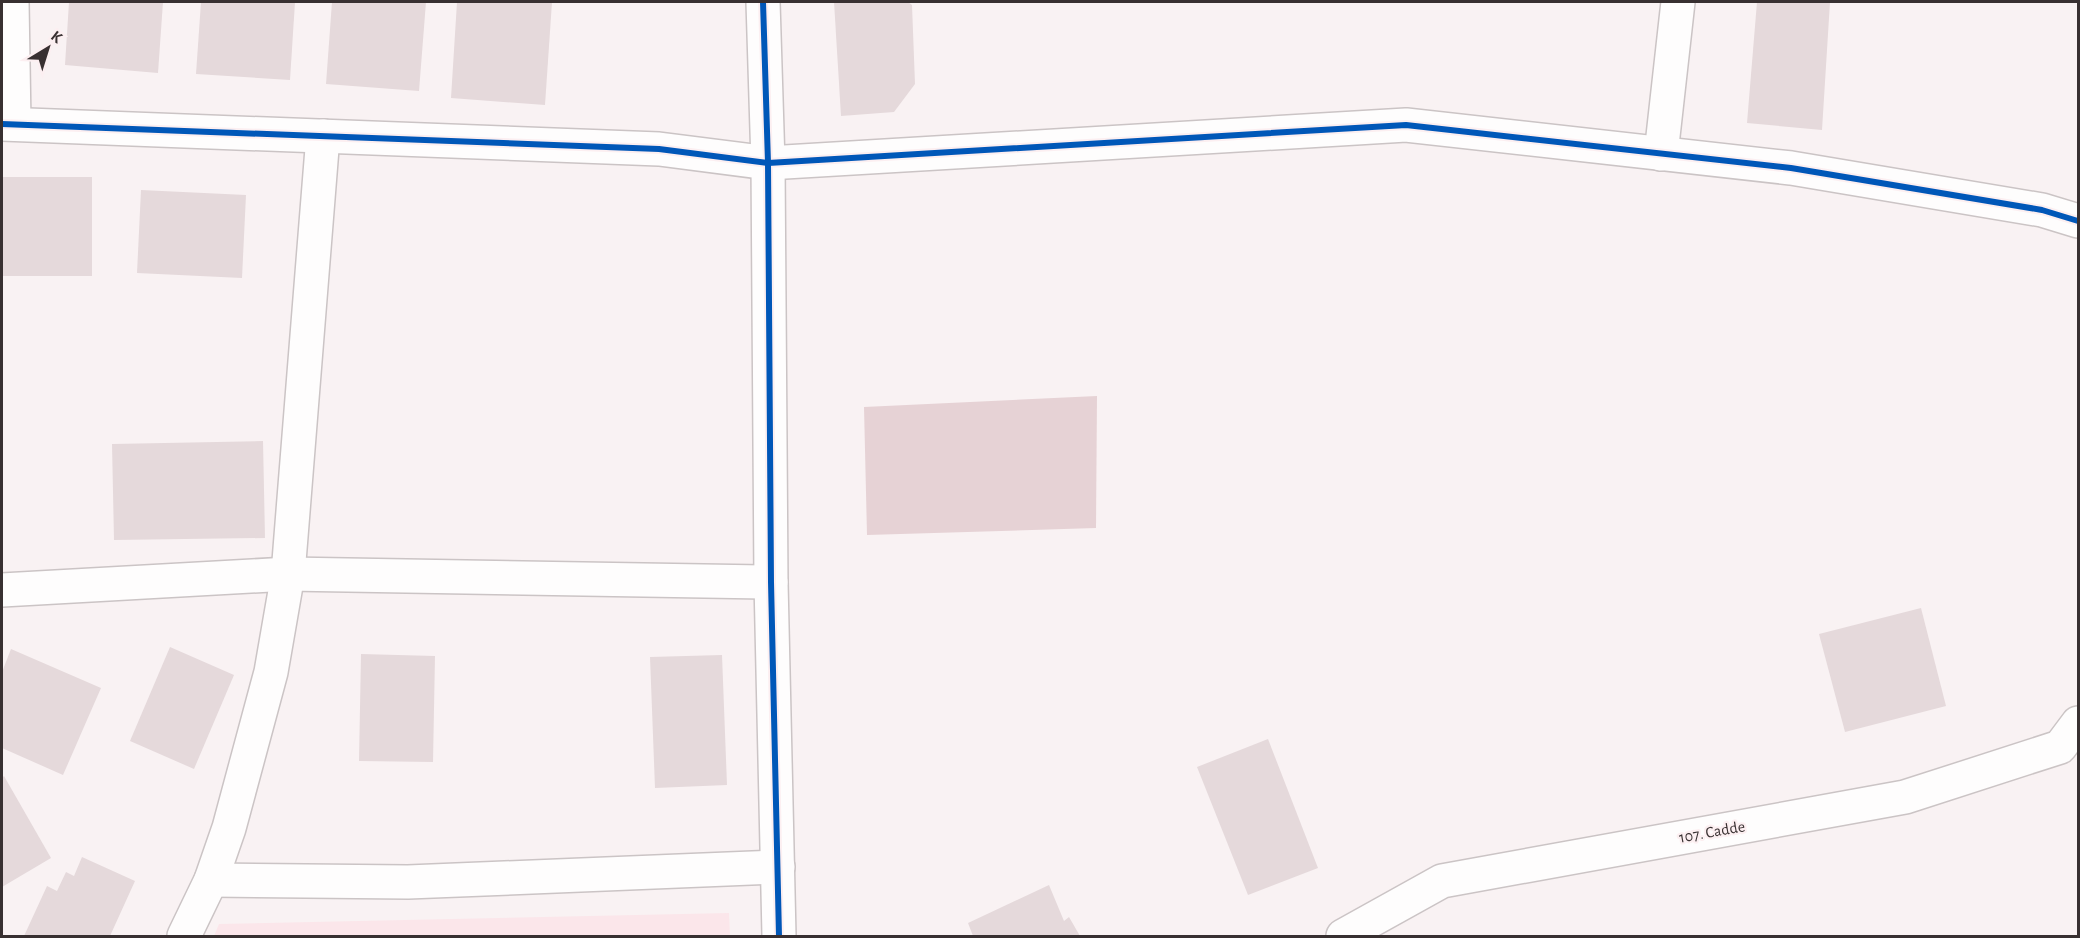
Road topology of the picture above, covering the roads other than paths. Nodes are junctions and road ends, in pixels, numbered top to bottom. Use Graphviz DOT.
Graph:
graph roads {
  1 [pos="12,2"];
  2 [pos="763,2"];
  3 [pos="1678,2"];
  4 [pos="8,124"];
  5 [pos="323,136"];
  6 [pos="1661,154"];
  7 [pos="768,163"];
  8 [pos="2079,221"];
  9 [pos="288,574"];
  10 [pos="771,582"];
  11 [pos="2,590"];
  12 [pos="2079,723"];
  13 [pos="777,867"];
  14 [pos="211,880"];
  15 [pos="184,936"];
  16 [pos="779,936"];
  17 [pos="1343,936"];
  1 -- 4 [label="street"];
  2 -- 7 [label="street"];
  3 -- 6 [label="street"];
  4 -- 5 [label="street"];
  5 -- 7 [label="street"];
  5 -- 9 [label="street"];
  6 -- 7 [label="street"];
  6 -- 8 [label="street"];
  7 -- 10 [label="street"];
  9 -- 10 [label="street"];
  9 -- 11 [label="street"];
  9 -- 14 [label="street"];
  10 -- 13 [label="street"];
  12 -- 17 [label="street, 107. Cadde"];
  13 -- 14 [label="street"];
  13 -- 16 [label="street"];
  14 -- 15 [label="street"];
}
